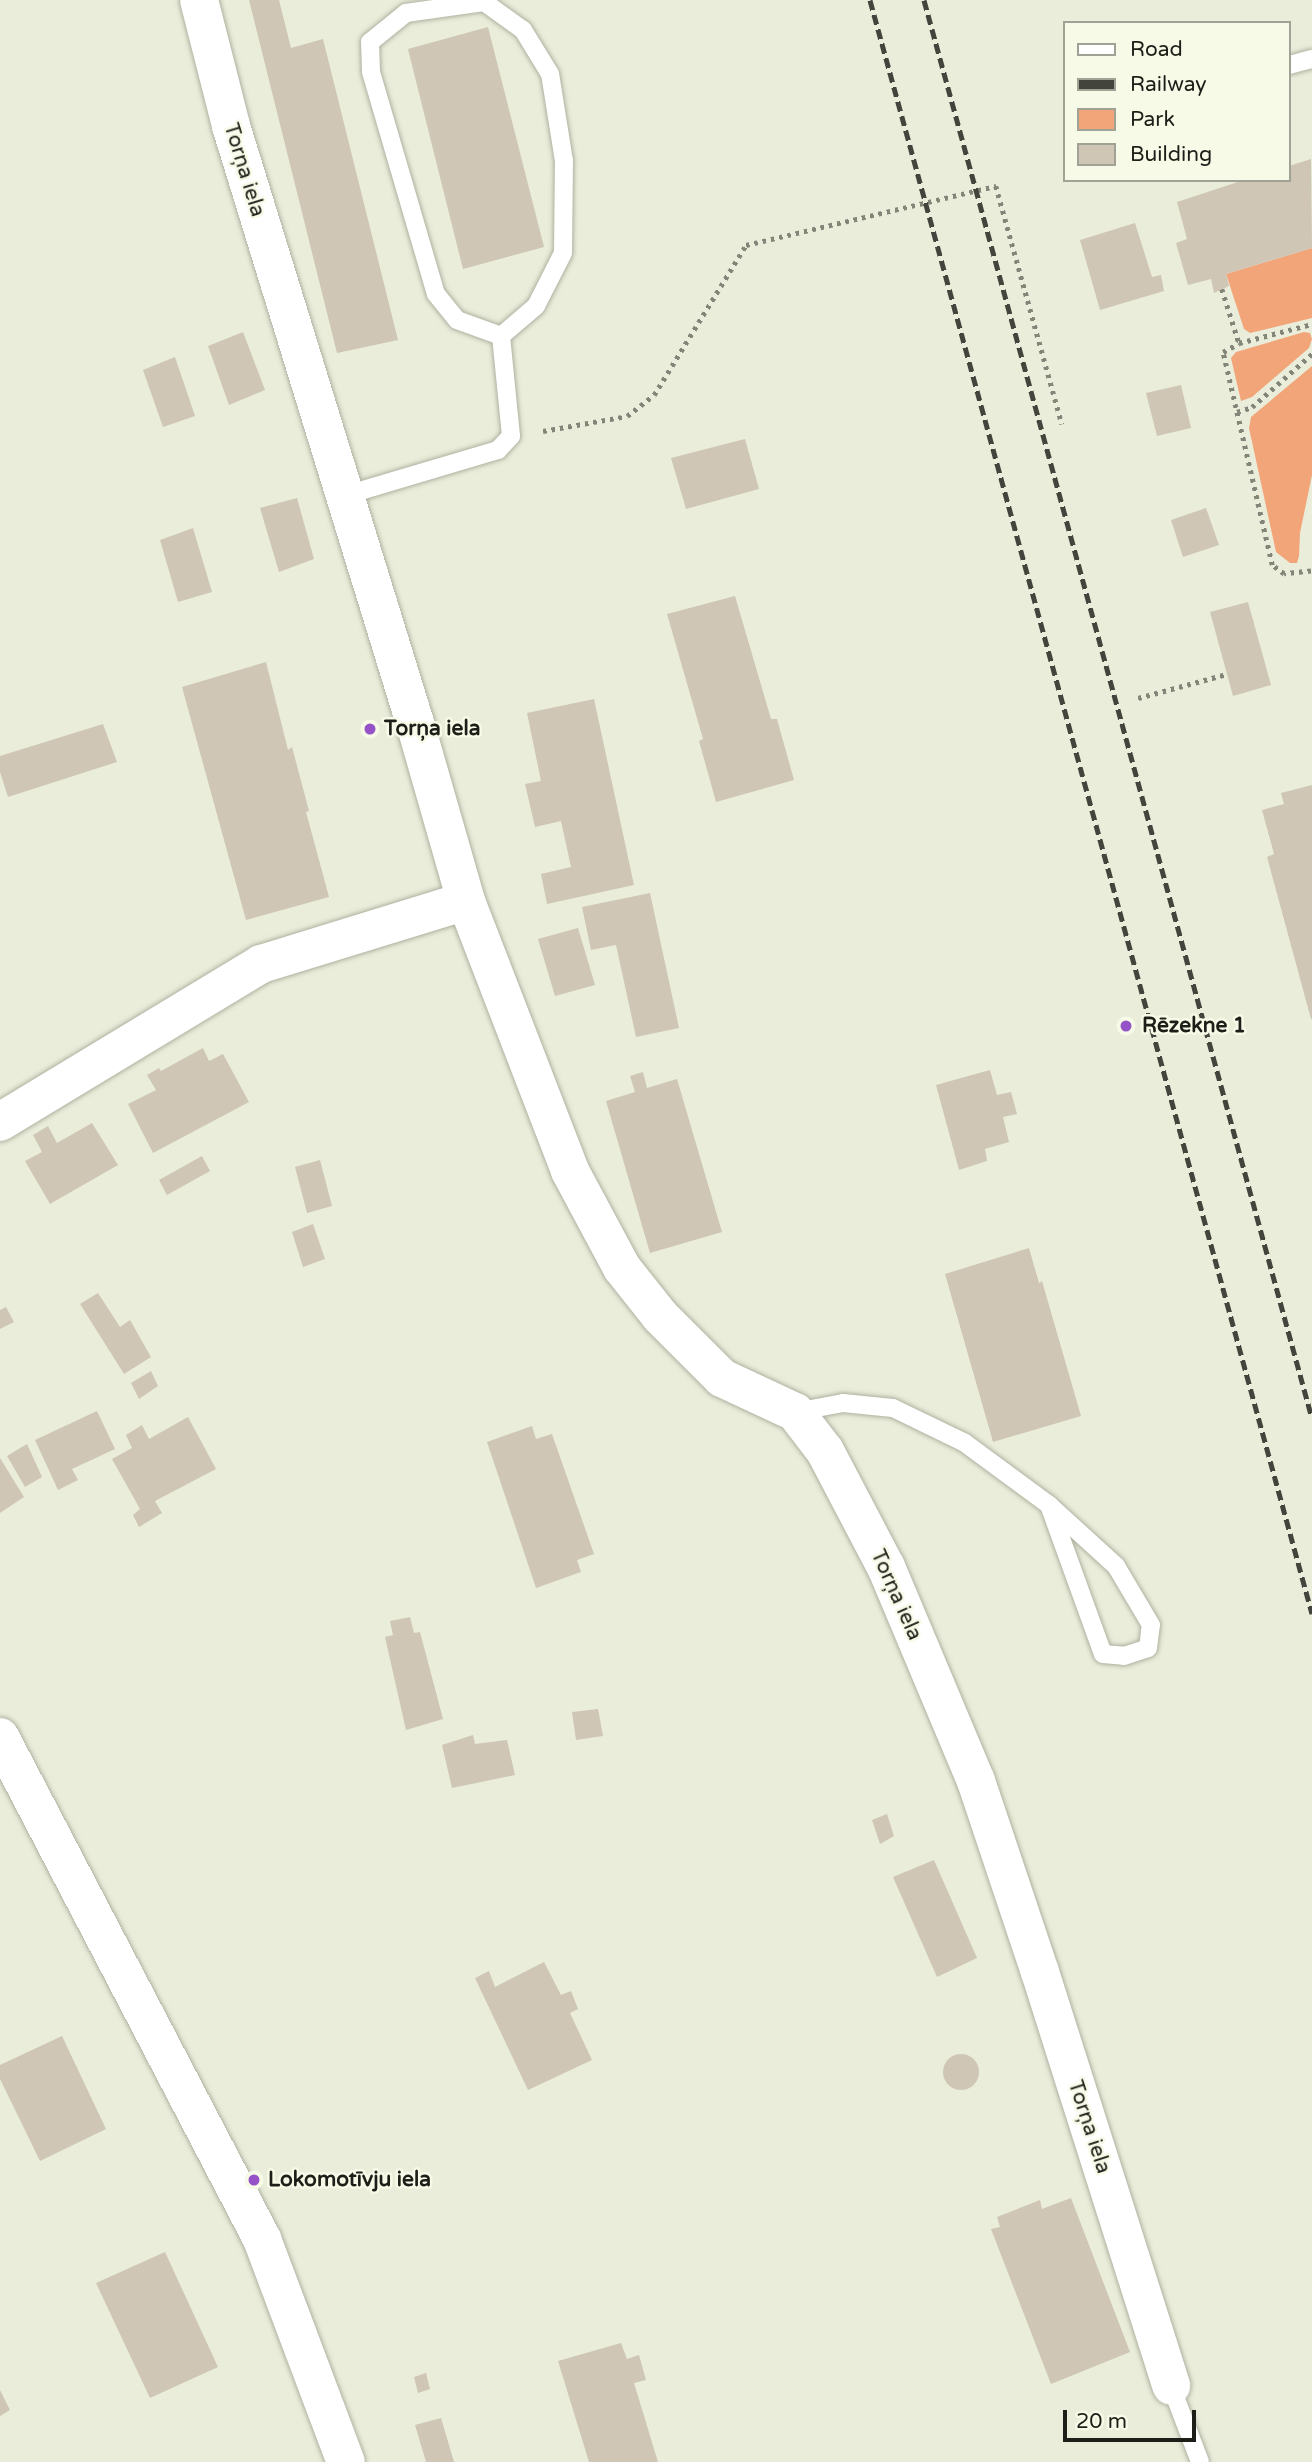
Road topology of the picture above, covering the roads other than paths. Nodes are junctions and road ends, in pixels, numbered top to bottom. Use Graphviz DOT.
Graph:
graph roads {
  1 [pos="199,0"];
  2 [pos="1312,59"];
  3 [pos="1291,64"];
  4 [pos="501,336"];
  5 [pos="342,496"];
  6 [pos="466,901"];
  7 [pos="0,1122"];
  8 [pos="795,1412"];
  9 [pos="1049,1505"];
  10 [pos="0,1737"];
  11 [pos="1171,2386"];
  12 [pos="346,2462"];
  13 [pos="1200,2462"];
  1 -- 5 [label="street, Torņa iela"];
  2 -- 3 [label="lane"];
  4 -- 4 [label="lane"];
  4 -- 5 [label="lane"];
  5 -- 6 [label="street, Torņa iela"];
  6 -- 7 [label="street"];
  6 -- 8 [label="street, Torņa iela"];
  8 -- 9 [label="lane"];
  8 -- 11 [label="street, Torņa iela"];
  9 -- 9 [label="lane"];
  10 -- 12 [label="street"];
  11 -- 13 [label="lane"];
}
